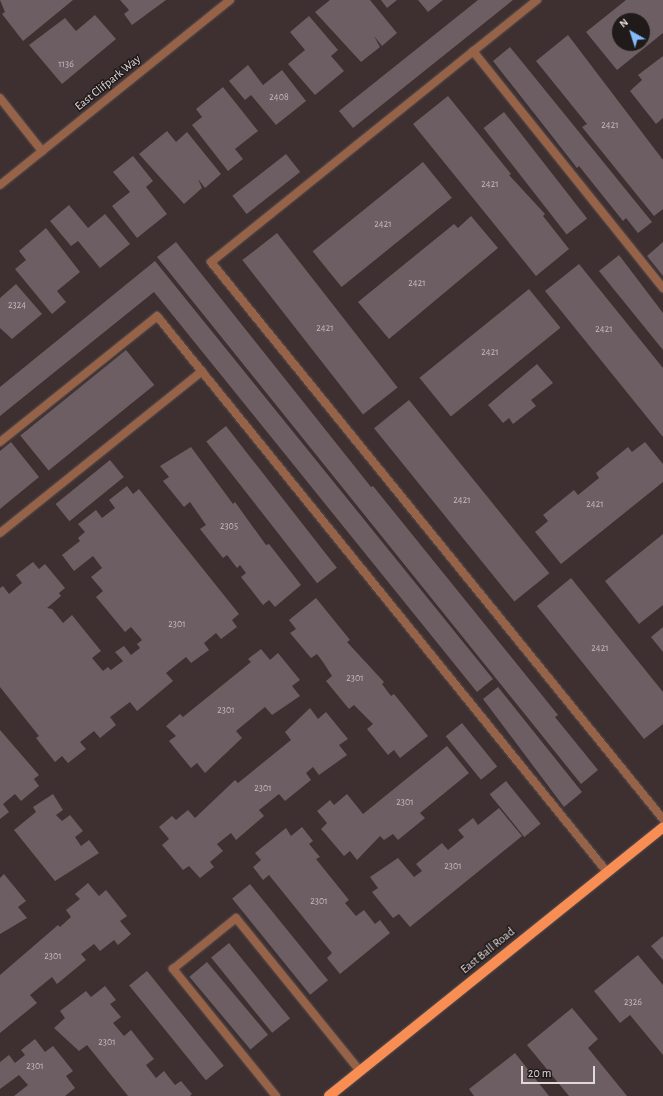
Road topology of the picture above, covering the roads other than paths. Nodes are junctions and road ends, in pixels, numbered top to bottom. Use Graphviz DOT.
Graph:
graph roads {
  1 [pos="230,0"];
  2 [pos="537,0"];
  3 [pos="473,51"];
  4 [pos="0,98"];
  5 [pos="42,151"];
  6 [pos="0,186"];
  7 [pos="663,288"];
  8 [pos="202,371"];
  9 [pos="0,442"];
  10 [pos="0,533"];
  11 [pos="663,819"];
  12 [pos="663,827"];
  13 [pos="607,872"];
  14 [pos="360,1071"];
  15 [pos="276,1096"];
  16 [pos="329,1096"];
  1 -- 5 [label="street, East Clifpark Way"];
  2 -- 3 [label="street"];
  3 -- 7 [label="street"];
  3 -- 11 [label="street"];
  4 -- 5 [label="street"];
  5 -- 6 [label="street, East Clifpark Way"];
  8 -- 9 [label="street"];
  8 -- 10 [label="street"];
  8 -- 13 [label="street"];
  12 -- 13 [label="main road, East Ball Road"];
  13 -- 14 [label="main road, East Ball Road"];
  14 -- 15 [label="street"];
  14 -- 16 [label="main road, East Ball Road"];
}
